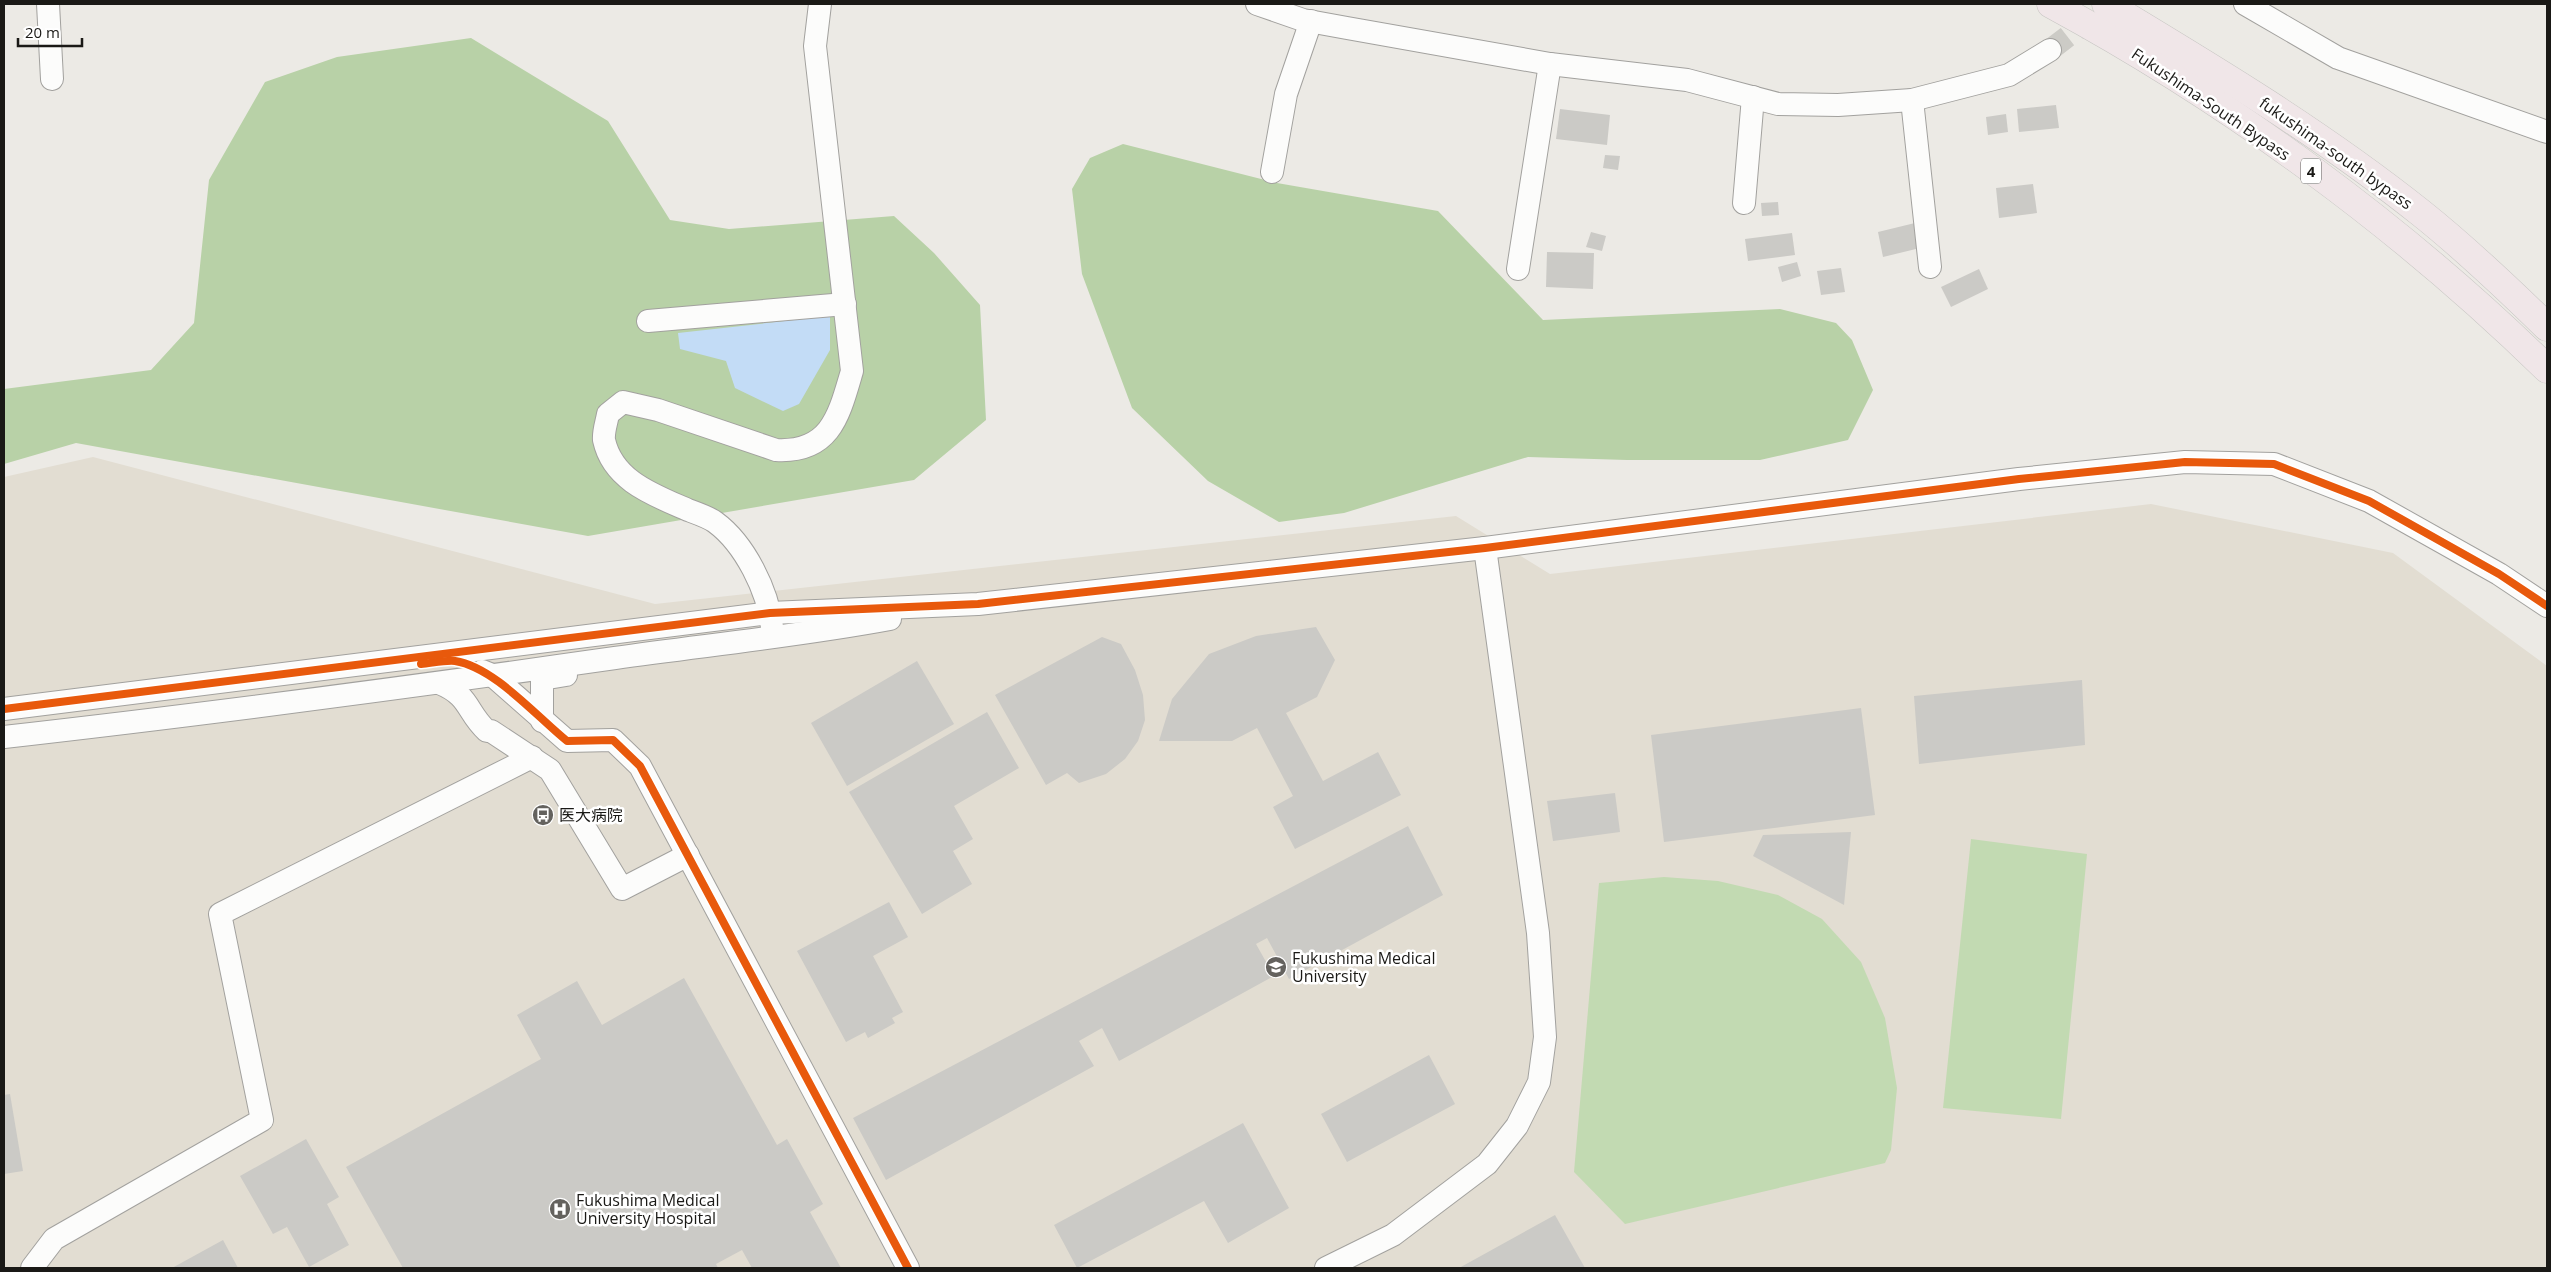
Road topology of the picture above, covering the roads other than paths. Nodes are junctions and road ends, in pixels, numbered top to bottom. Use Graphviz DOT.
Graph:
graph roads {
  1 [pos="48,4"];
  2 [pos="820,4"];
  3 [pos="1256,4"];
  4 [pos="2051,4"];
  5 [pos="2106,4"];
  6 [pos="2245,4"];
  7 [pos="1311,21"];
  8 [pos="2050,50"];
  9 [pos="1550,64"];
  10 [pos="52,78"];
  11 [pos="1754,97"];
  12 [pos="1912,100"];
  13 [pos="2547,132"];
  14 [pos="1272,172"];
  15 [pos="1744,203"];
  16 [pos="1930,267"];
  17 [pos="1518,269"];
  18 [pos="845,304"];
  19 [pos="648,321"];
  20 [pos="2547,327"];
  21 [pos="2547,369"];
  22 [pos="1485,548"];
  23 [pos="978,604"];
  24 [pos="2547,606"];
  25 [pos="770,613"];
  26 [pos="773,638"];
  27 [pos="510,644"];
  28 [pos="639,655"];
  29 [pos="340,666"];
  30 [pos="482,674"];
  31 [pos="439,683"];
  32 [pos="4,709"];
  33 [pos="542,721"];
  34 [pos="491,731"];
  35 [pos="4,737"];
  36 [pos="532,757"];
  37 [pos="688,855"];
  38 [pos="32,1268"];
  39 [pos="908,1268"];
  40 [pos="1326,1268"];
  1 -- 10 [label="street"];
  2 -- 18 [label="street"];
  3 -- 7 [label="street"];
  4 -- 21 [label="highway, Fukushima-South Bypass / 4"];
  5 -- 20 [label="highway, fukushima-south bypass / 4"];
  6 -- 13 [label="street"];
  7 -- 9 [label="street"];
  7 -- 14 [label="street"];
  8 -- 12 [label="street"];
  9 -- 11 [label="street"];
  9 -- 17 [label="street"];
  11 -- 12 [label="street"];
  11 -- 15 [label="street"];
  12 -- 16 [label="street"];
  18 -- 19 [label="street"];
  18 -- 25 [label="street"];
  22 -- 23 [label="street"];
  22 -- 24 [label="street"];
  22 -- 40 [label="street"];
  23 -- 25 [label="street"];
  23 -- 26 [label="street"];
  25 -- 26 [label="street"];
  25 -- 27 [label="street"];
  26 -- 28 [label="street"];
  27 -- 29 [label="street"];
  27 -- 30 [label="street"];
  28 -- 30 [label="street"];
  28 -- 33 [label="street"];
  29 -- 30 [label="street"];
  29 -- 32 [label="street"];
  30 -- 31 [label="street"];
  30 -- 33 [label="street"];
  30 -- 34 [label="street"];
  31 -- 34 [label="street"];
  31 -- 35 [label="street"];
  33 -- 37 [label="street"];
  34 -- 36 [label="street"];
  36 -- 37 [label="street"];
  36 -- 38 [label="street"];
  37 -- 39 [label="street"];
}
